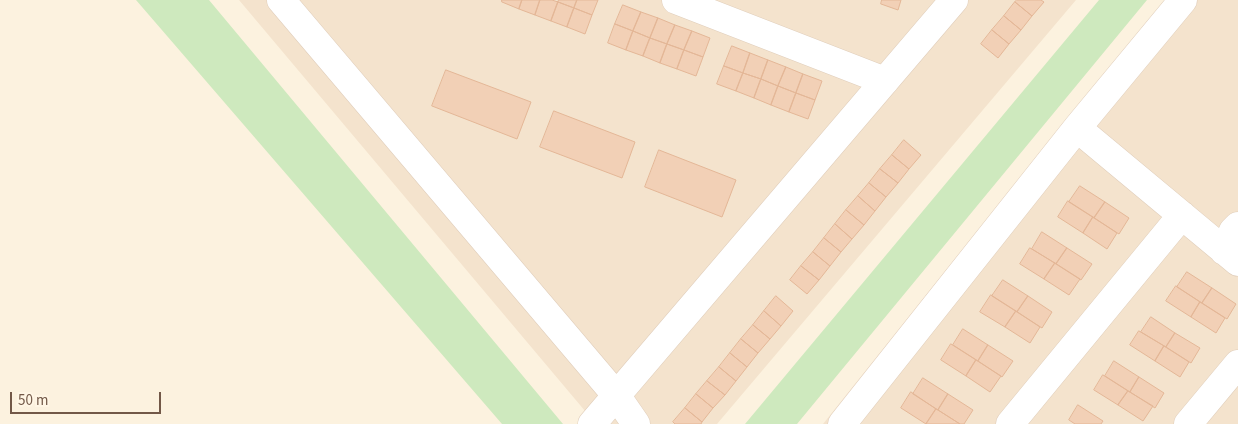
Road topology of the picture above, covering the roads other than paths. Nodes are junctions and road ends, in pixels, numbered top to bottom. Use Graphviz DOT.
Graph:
graph roads {
  1 [pos="281,0"];
  2 [pos="676,0"];
  3 [pos="954,0"];
  4 [pos="1183,0"];
  5 [pos="885,81"];
  6 [pos="1077,128"];
  7 [pos="1182,215"];
  8 [pos="1238,226"];
  9 [pos="1231,256"];
  10 [pos="1238,364"];
  11 [pos="616,394"];
  12 [pos="592,424"];
  13 [pos="636,424"];
  14 [pos="842,424"];
  15 [pos="1010,424"];
  16 [pos="1188,424"];
  1 -- 11 [label="street"];
  2 -- 5 [label="street"];
  3 -- 5 [label="street"];
  4 -- 6 [label="street"];
  5 -- 11 [label="street"];
  6 -- 7 [label="street"];
  6 -- 14 [label="street"];
  7 -- 9 [label="street"];
  7 -- 15 [label="street"];
  8 -- 9 [label="street"];
  10 -- 16 [label="street"];
  11 -- 12 [label="street"];
  11 -- 13 [label="street"];
}
